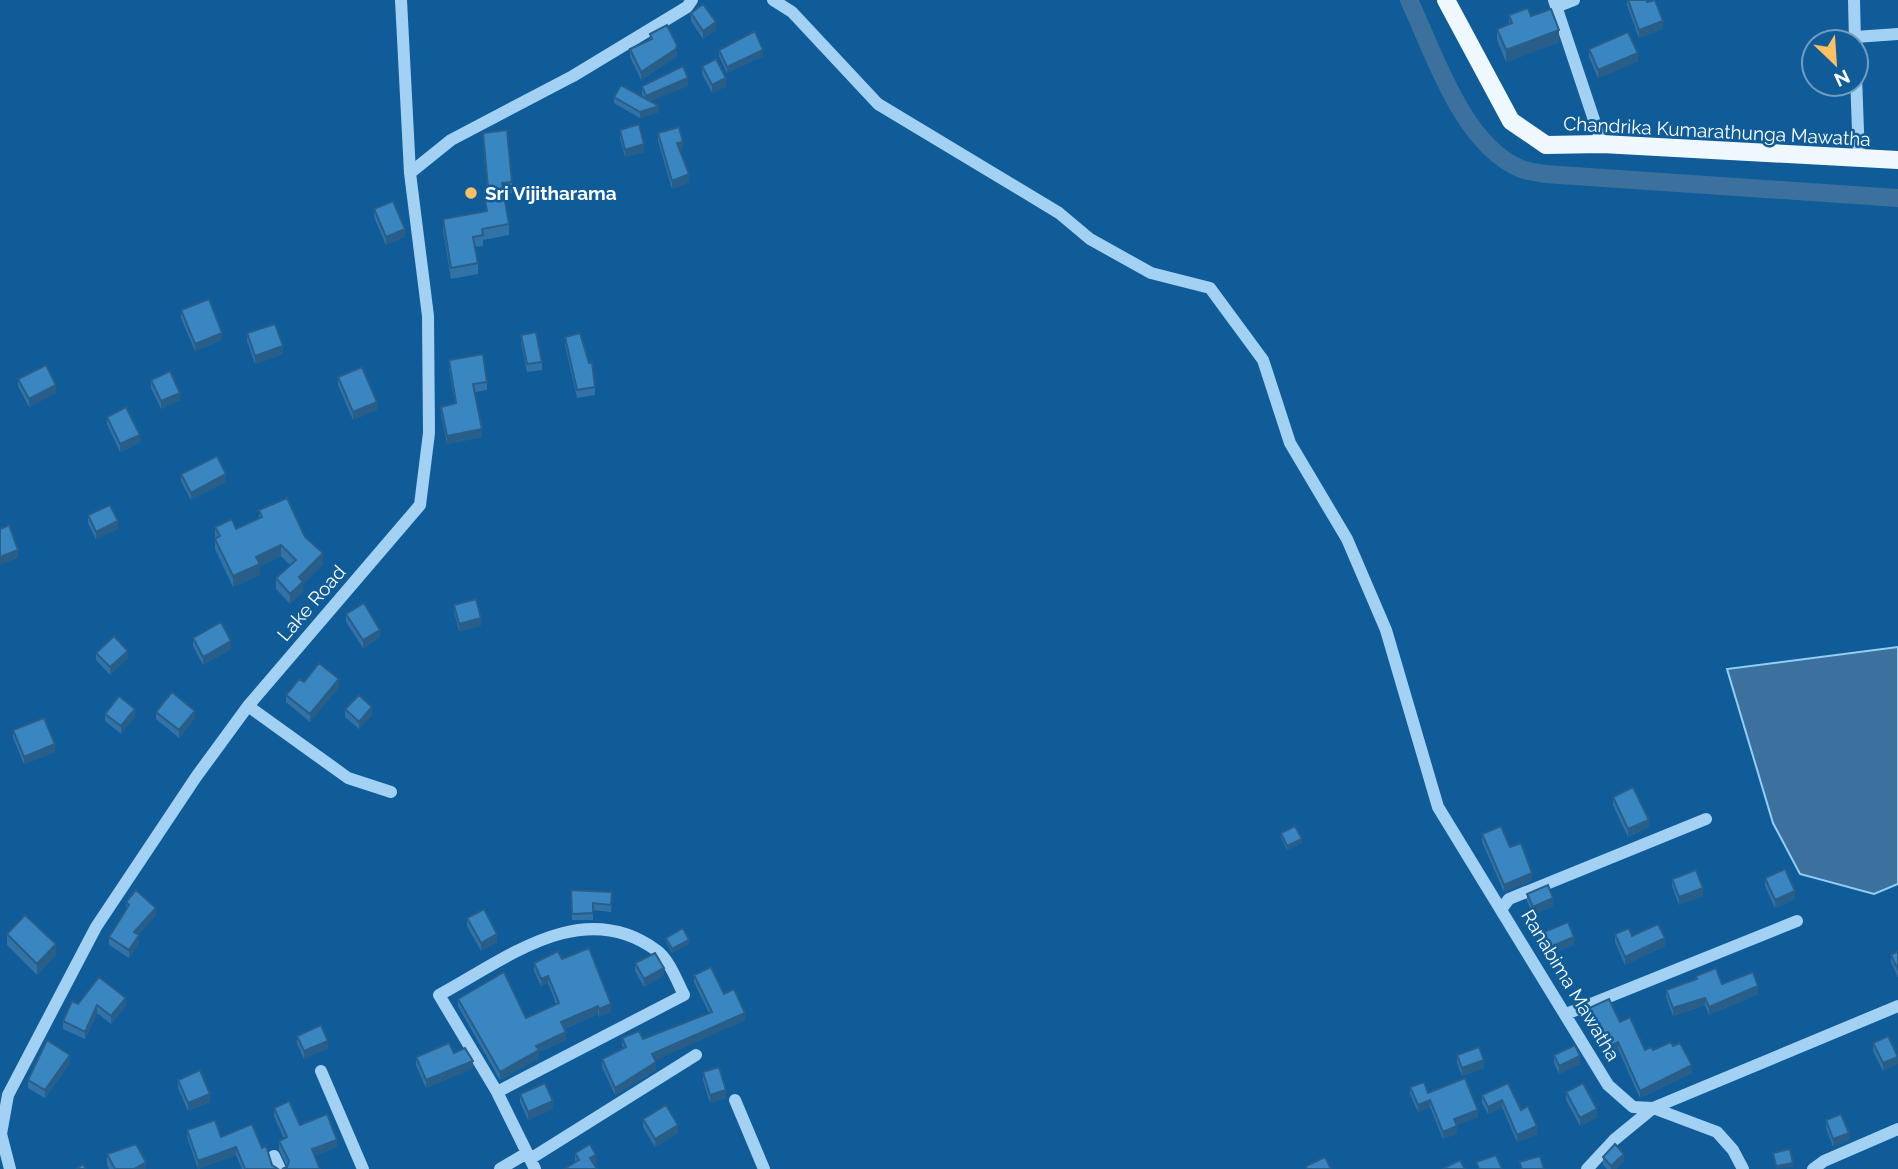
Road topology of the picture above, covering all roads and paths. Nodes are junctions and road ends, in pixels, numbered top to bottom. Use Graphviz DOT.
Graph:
graph roads {
  1 [pos="401,0"];
  2 [pos="692,0"];
  3 [pos="773,0"];
  4 [pos="1446,0"];
  5 [pos="1574,0"];
  6 [pos="1853,0"];
  7 [pos="1555,4"];
  8 [pos="1854,28"];
  9 [pos="1898,34"];
  10 [pos="1870,38"];
  11 [pos="1857,98"];
  12 [pos="1602,144"];
  13 [pos="1859,158"];
  14 [pos="1898,160"];
  15 [pos="410,173"];
  16 [pos="248,706"];
  17 [pos="391,792"];
  18 [pos="1706,819"];
  19 [pos="1502,908"];
  20 [pos="1797,921"];
  21 [pos="1898,1006"];
  22 [pos="1566,1014"];
  23 [pos="696,1055"];
  24 [pos="321,1071"];
  25 [pos="497,1092"];
  26 [pos="735,1100"];
  27 [pos="1653,1108"];
  28 [pos="1898,1129"];
  29 [pos="274,1156"];
  30 [pos="531,1160"];
  31 [pos="10,1169"];
  32 [pos="280,1169"];
  33 [pos="363,1169"];
  34 [pos="500,1169"];
  35 [pos="764,1169"];
  36 [pos="1587,1169"];
  37 [pos="1743,1169"];
  38 [pos="1813,1169"];
  1 -- 15 [label="street, Lake Road"];
  2 -- 15 [label="street"];
  3 -- 19 [label="street, Ranabima Mawatha"];
  4 -- 12 [label="main road, Chandrika Kumarathunga Mawatha"];
  5 -- 7 [label="street"];
  6 -- 8 [label="street"];
  7 -- 12 [label="street"];
  9 -- 10 [label="street"];
  11 -- 13 [label="street"];
  12 -- 13 [label="main road, Chandrika Kumarathunga Mawatha"];
  13 -- 14 [label="main road, Chandrika Kumarathunga Mawatha"];
  15 -- 16 [label="street, Lake Road"];
  16 -- 17 [label="street"];
  16 -- 31 [label="street, Lake Road"];
  18 -- 19 [label="street"];
  19 -- 22 [label="street, Ranabima Mawatha"];
  20 -- 22 [label="street"];
  21 -- 27 [label="street"];
  22 -- 27 [label="street, Ranabima Mawatha"];
  23 -- 30 [label="street"];
  24 -- 33 [label="street"];
  25 -- 25 [label="street"];
  25 -- 30 [label="street"];
  26 -- 35 [label="street"];
  27 -- 36 [label="street"];
  27 -- 37 [label="street, Ranabima Mawatha"];
  28 -- 38 [label="street"];
  29 -- 32 [label="street"];
  30 -- 34 [label="street"];
}
